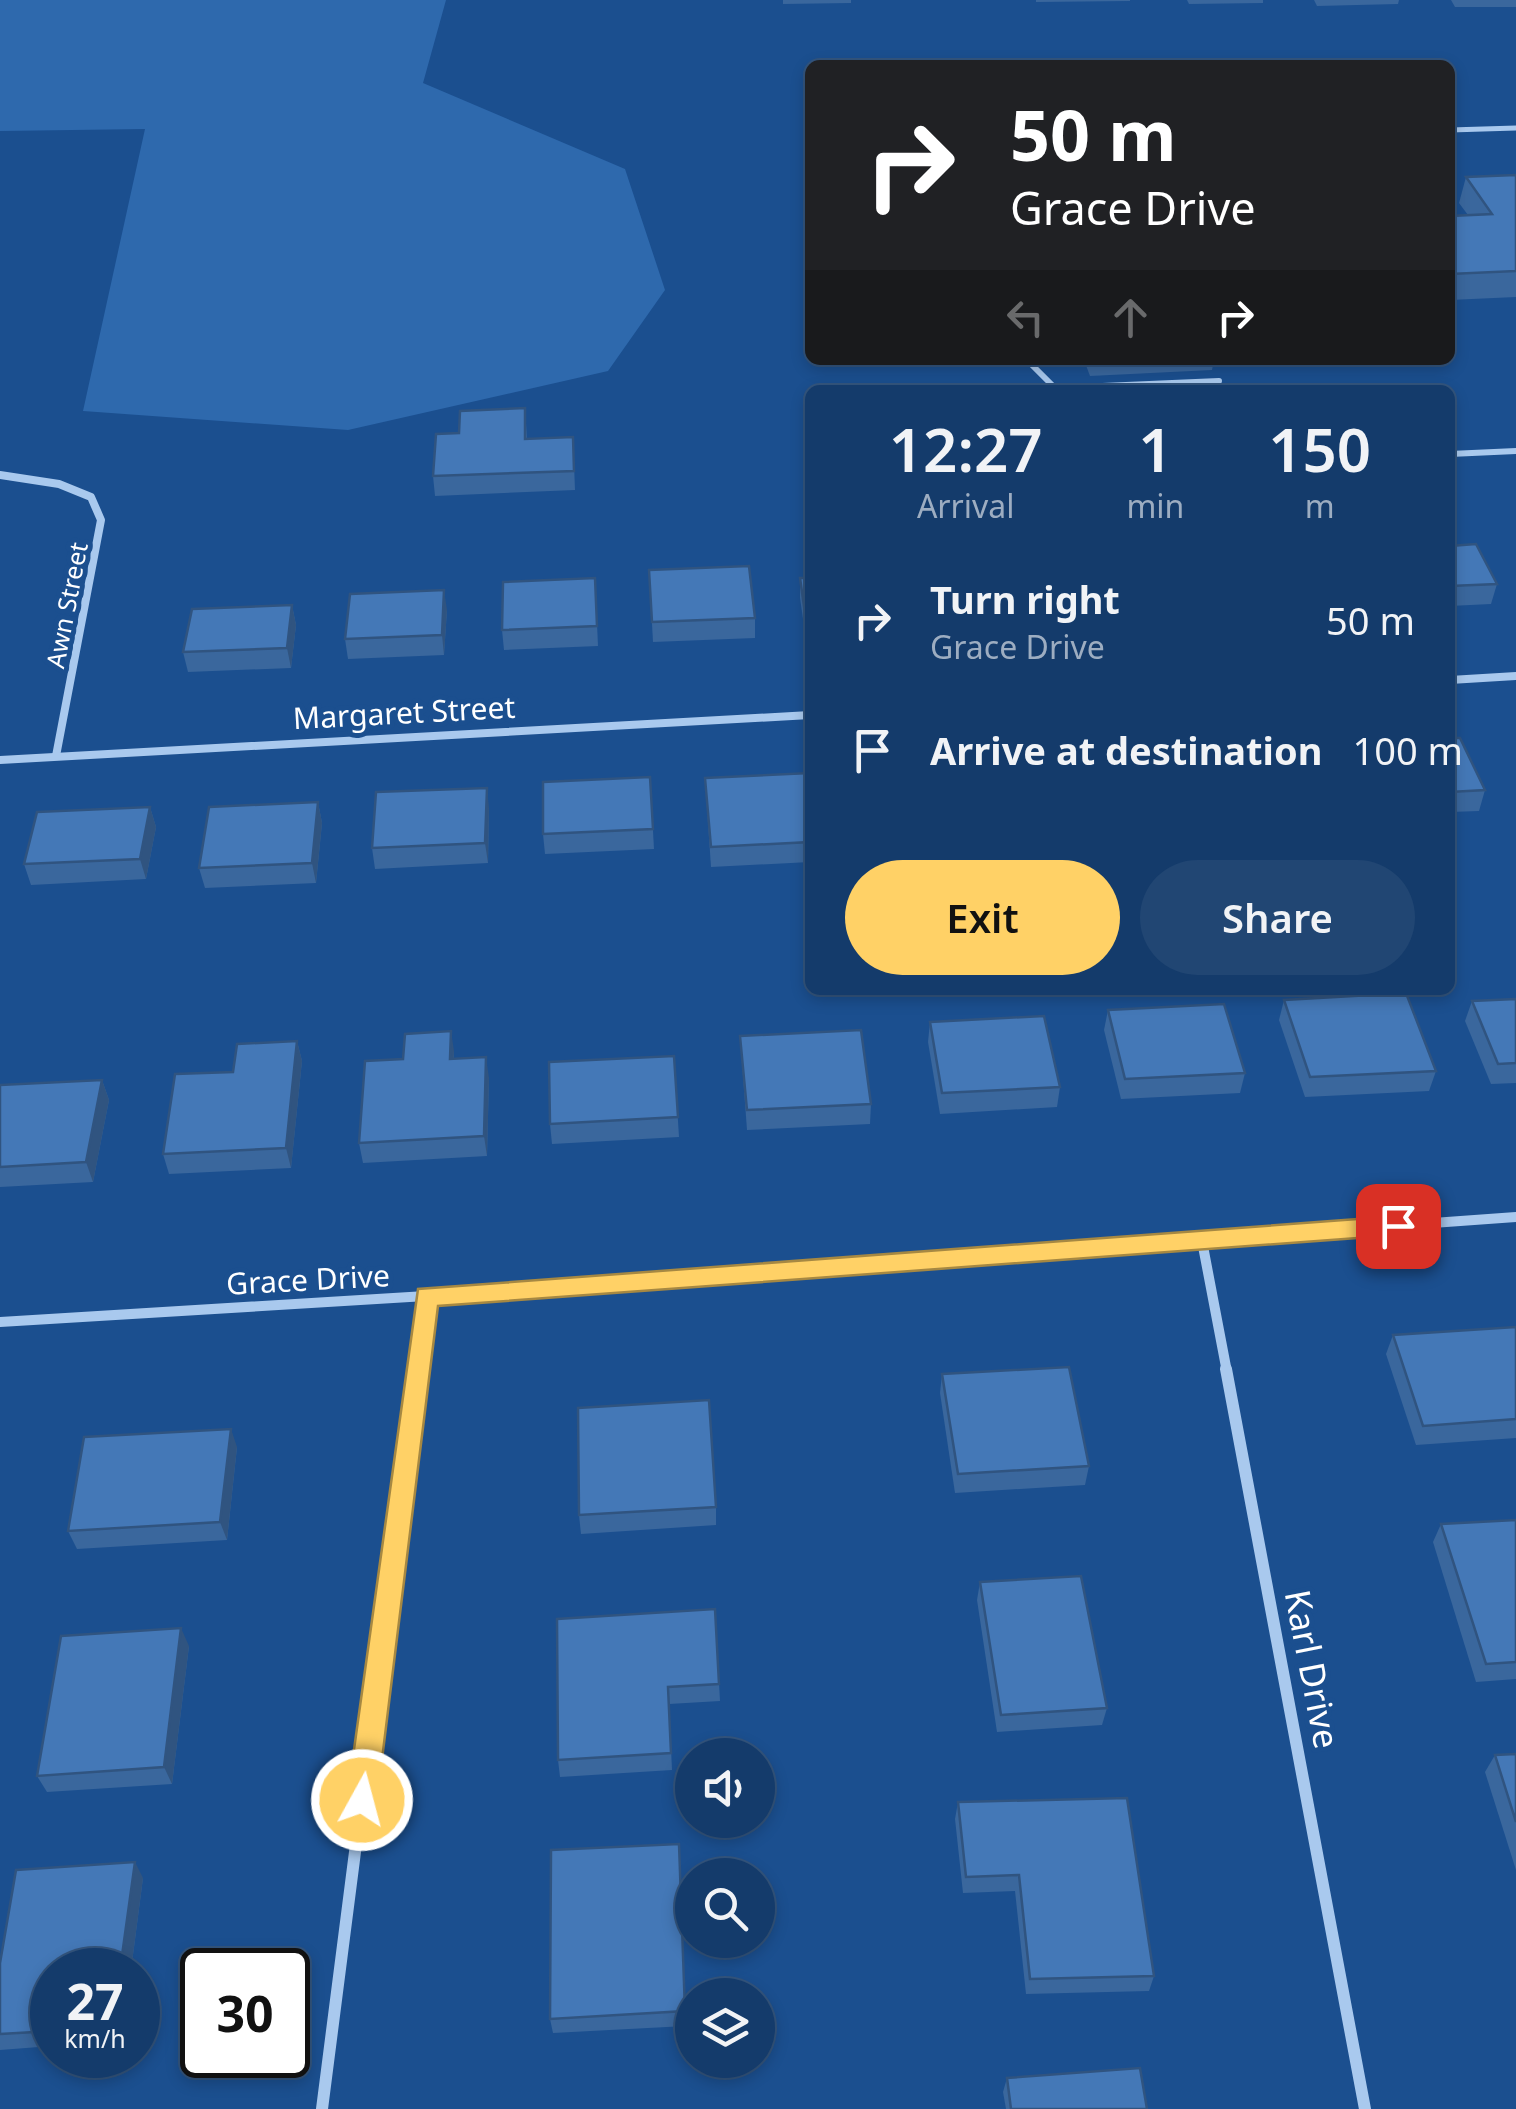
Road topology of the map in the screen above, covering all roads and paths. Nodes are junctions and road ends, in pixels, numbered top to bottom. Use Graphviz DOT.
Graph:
graph roads {
  1 [pos="1516,128"];
  2 [pos="1455,130"];
  3 [pos="1032,365"];
  4 [pos="1219,381"];
  5 [pos="1052,385"];
  6 [pos="1138,385"];
  7 [pos="1516,451"];
  8 [pos="1455,454"];
  9 [pos="0,476"];
  10 [pos="1516,676"];
  11 [pos="1455,680"];
  12 [pos="805,715"];
  13 [pos="56,756"];
  14 [pos="0,760"];
  15 [pos="1516,1217"];
  16 [pos="1202,1240"];
  17 [pos="426,1296"];
  18 [pos="0,1322"];
  19 [pos="322,2109"];
  20 [pos="1364,2109"];
  1 -- 2 [label="lane"];
  3 -- 5 [label="lane"];
  4 -- 6 [label="lane"];
  7 -- 8 [label="lane"];
  9 -- 13 [label="street, Awn Street"];
  10 -- 11 [label="street"];
  12 -- 13 [label="street, Margaret Street"];
  13 -- 14 [label="street, Margaret Street"];
  15 -- 16 [label="street, Grace Drive"];
  16 -- 17 [label="street, Grace Drive"];
  16 -- 20 [label="street, Karl Drive"];
  17 -- 18 [label="street, Grace Drive"];
  17 -- 19 [label="street"];
}
